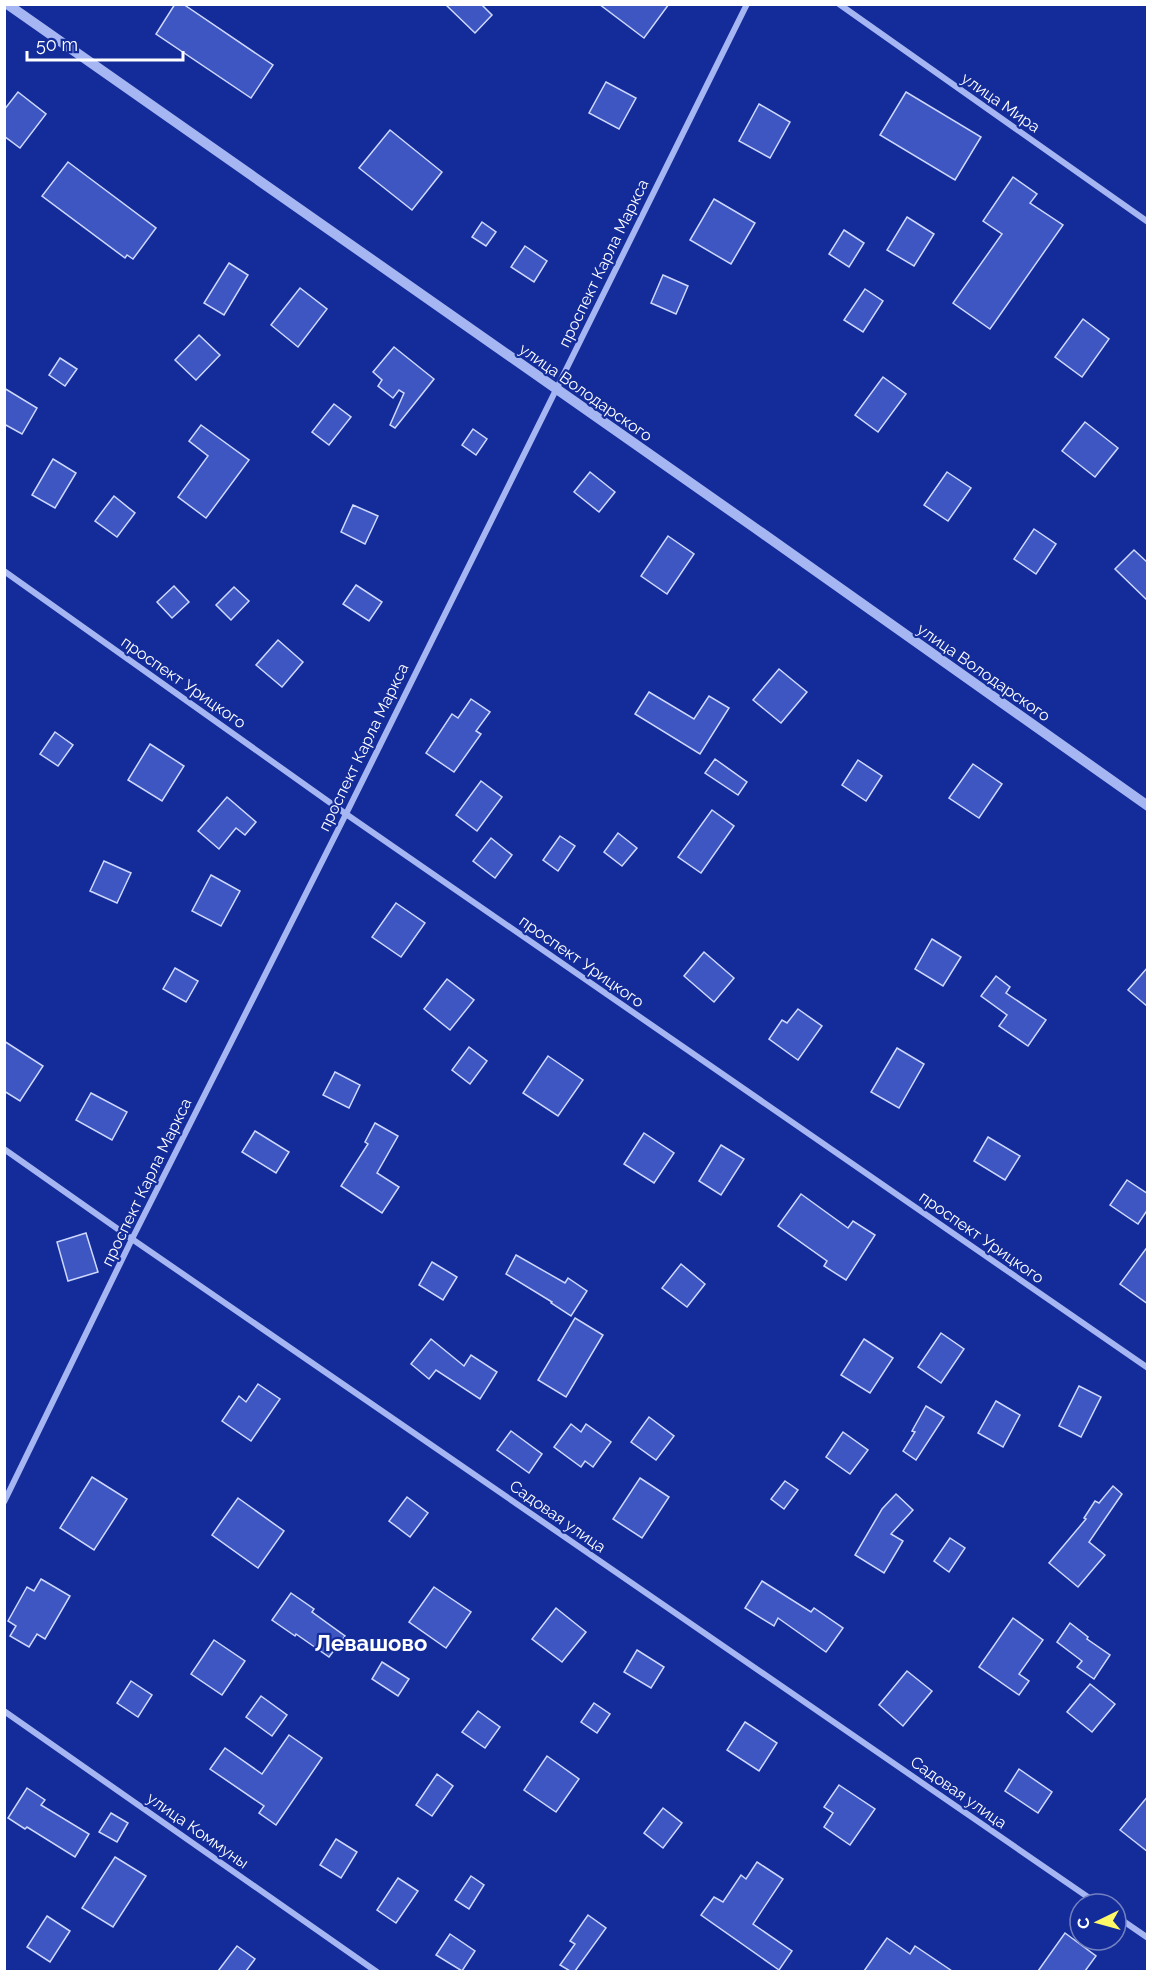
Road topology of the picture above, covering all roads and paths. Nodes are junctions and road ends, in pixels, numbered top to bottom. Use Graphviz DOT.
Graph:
graph roads {
  1 [pos="7,4"];
  2 [pos="747,4"];
  3 [pos="838,4"];
  4 [pos="1148,222"];
  5 [pos="555,389"];
  6 [pos="4,571"];
  7 [pos="1148,806"];
  8 [pos="346,814"];
  9 [pos="4,1149"];
  10 [pos="132,1239"];
  11 [pos="1148,1368"];
  12 [pos="4,1502"];
  13 [pos="4,1711"];
  14 [pos="1081,1892"];
  15 [pos="1128,1924"];
  16 [pos="1148,1938"];
  17 [pos="377,1971"];
  1 -- 5 [label="street, улица Володарского"];
  2 -- 5 [label="street, проспект Карла Маркса"];
  3 -- 4 [label="street, улица Мира"];
  5 -- 7 [label="street, улица Володарского"];
  5 -- 8 [label="street, проспект Карла Маркса"];
  6 -- 8 [label="street, проспект Урицкого"];
  8 -- 10 [label="street, проспект Карла Маркса"];
  8 -- 11 [label="street, проспект Урицкого"];
  9 -- 10 [label="street, Садовая улица"];
  10 -- 12 [label="street, проспект Карла Маркса"];
  10 -- 14 [label="street, Садовая улица"];
  13 -- 17 [label="street, улица Коммуны"];
  15 -- 16 [label="street"];
}
